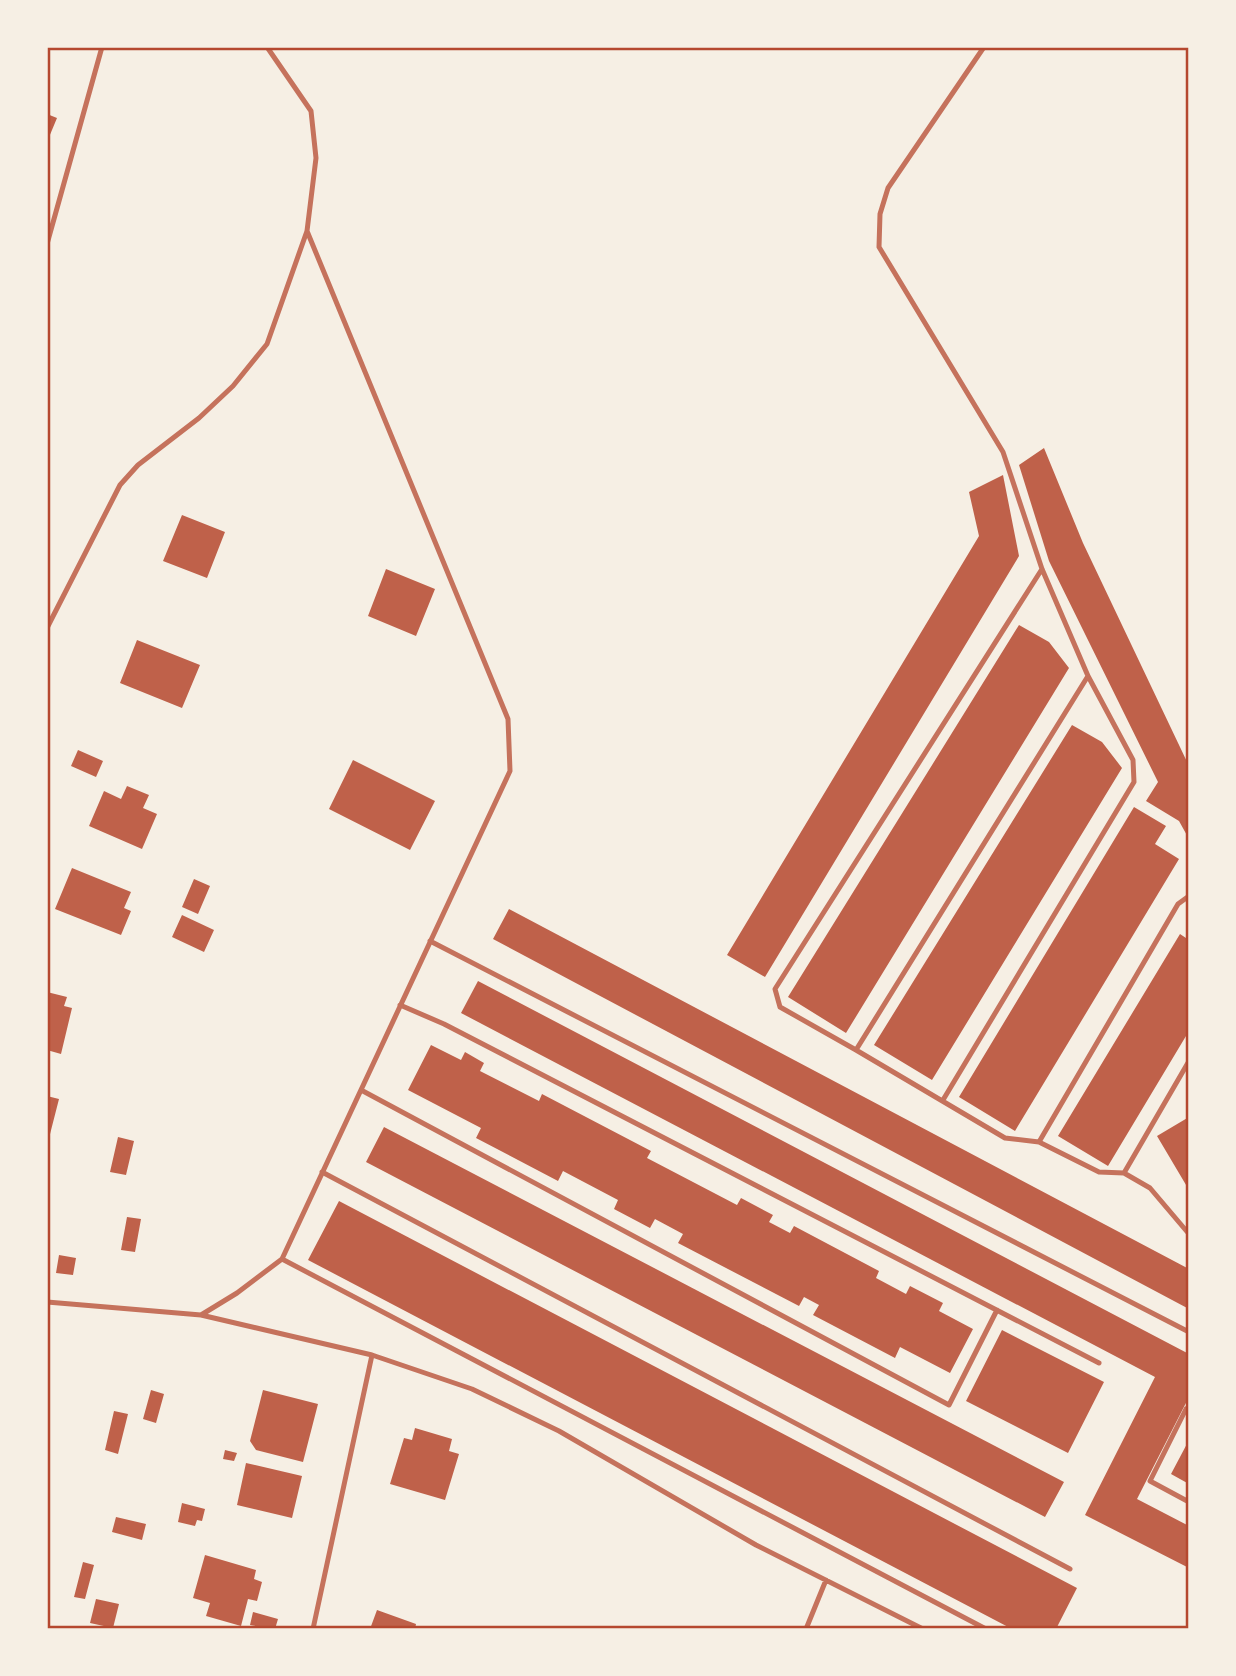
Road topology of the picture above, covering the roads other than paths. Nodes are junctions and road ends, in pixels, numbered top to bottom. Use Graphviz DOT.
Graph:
graph roads {
  1 [pos="102,47"];
  2 [pos="267,47"];
  3 [pos="984,47"];
  4 [pos="307,231"];
  5 [pos="47,244"];
  6 [pos="1042,569"];
  7 [pos="47,628"];
  8 [pos="1088,676"];
  9 [pos="1189,895"];
  10 [pos="430,941"];
  11 [pos="400,1005"];
  12 [pos="856,1050"];
  13 [pos="1189,1061"];
  14 [pos="1181,1071"];
  15 [pos="1189,1076"];
  16 [pos="361,1090"];
  17 [pos="943,1100"];
  18 [pos="1039,1142"];
  19 [pos="322,1172"];
  20 [pos="1124,1173"];
  21 [pos="1189,1234"];
  22 [pos="282,1259"];
  23 [pos="47,1303"];
  24 [pos="997,1310"];
  25 [pos="201,1315"];
  26 [pos="1189,1332"];
  27 [pos="372,1355"];
  28 [pos="1099,1363"];
  29 [pos="1189,1411"];
  30 [pos="1189,1502"];
  31 [pos="1070,1569"];
  32 [pos="826,1580"];
  33 [pos="313,1629"];
  34 [pos="806,1629"];
  35 [pos="923,1629"];
  36 [pos="986,1629"];
  1 -- 5 [label="lane"];
  2 -- 4 [label="lane"];
  3 -- 6 [label="lane"];
  4 -- 7 [label="lane"];
  4 -- 10 [label="lane"];
  6 -- 8 [label="lane"];
  6 -- 12 [label="lane"];
  8 -- 12 [label="lane"];
  8 -- 17 [label="lane"];
  9 -- 18 [label="lane"];
  10 -- 11 [label="lane"];
  10 -- 26 [label="lane"];
  11 -- 16 [label="lane"];
  11 -- 24 [label="lane"];
  12 -- 17 [label="lane"];
  13 -- 14 [label="lane"];
  14 -- 15 [label="lane"];
  14 -- 20 [label="lane"];
  16 -- 19 [label="lane"];
  16 -- 24 [label="lane"];
  17 -- 18 [label="lane"];
  18 -- 20 [label="lane"];
  19 -- 22 [label="lane"];
  19 -- 31 [label="lane"];
  20 -- 21 [label="lane"];
  22 -- 25 [label="lane"];
  22 -- 36 [label="lane"];
  23 -- 25 [label="lane"];
  24 -- 28 [label="lane"];
  25 -- 27 [label="lane"];
  27 -- 32 [label="lane"];
  27 -- 33 [label="lane"];
  29 -- 30 [label="lane"];
  32 -- 34 [label="lane"];
  32 -- 35 [label="lane"];
}
